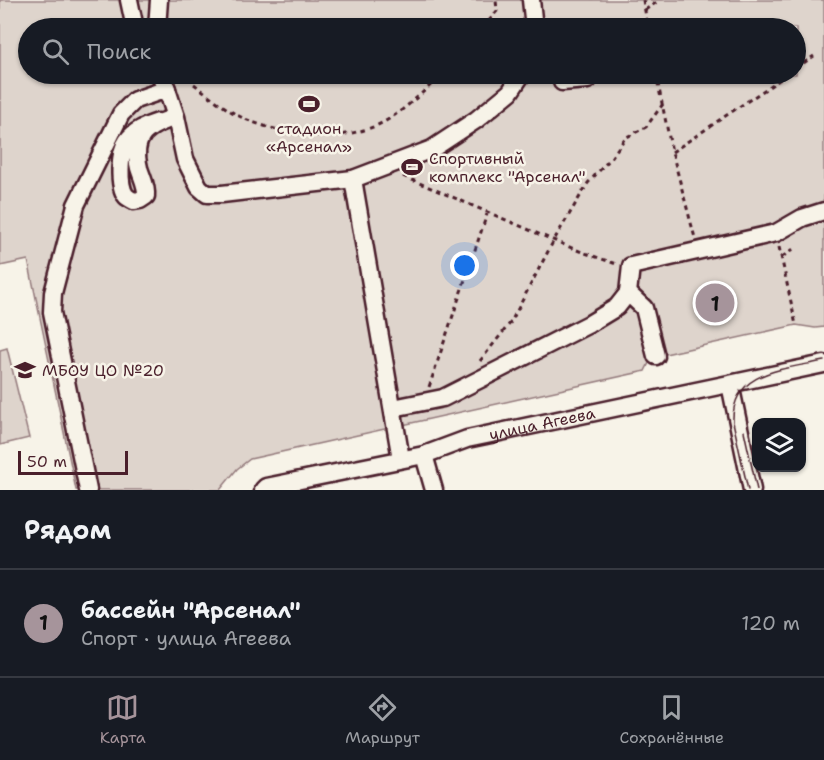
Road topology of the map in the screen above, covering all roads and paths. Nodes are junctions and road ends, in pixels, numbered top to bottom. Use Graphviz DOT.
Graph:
graph roads {
  1 [pos="129,0"];
  2 [pos="159,0"];
  3 [pos="496,0"];
  4 [pos="531,0"];
  5 [pos="643,0"];
  6 [pos="660,0"];
  7 [pos="645,10"];
  8 [pos="133,18"];
  9 [pos="158,18"];
  10 [pos="491,18"];
  11 [pos="533,18"];
  12 [pos="646,18"];
  13 [pos="814,56"];
  14 [pos="806,61"];
  15 [pos="155,84"];
  16 [pos="164,84"];
  17 [pos="194,84"];
  18 [pos="433,84"];
  19 [pos="515,84"];
  20 [pos="658,84"];
  21 [pos="773,84"];
  22 [pos="663,104"];
  23 [pos="176,117"];
  24 [pos="158,122"];
  25 [pos="672,152"];
  26 [pos="382,168"];
  27 [pos="353,179"];
  28 [pos="824,212"];
  29 [pos="487,213"];
  30 [pos="776,233"];
  31 [pos="554,240"];
  32 [pos="795,248"];
  33 [pos="698,250"];
  34 [pos="782,257"];
  35 [pos="631,267"];
  36 [pos="628,293"];
  37 [pos="796,325"];
  38 [pos="656,356"];
  39 [pos="479,362"];
  40 [pos="824,364"];
  41 [pos="730,384"];
  42 [pos="428,391"];
  43 [pos="393,408"];
  44 [pos="424,455"];
  45 [pos="401,459"];
  46 [pos="88,490"];
  47 [pos="263,490"];
  48 [pos="434,490"];
  49 [pos="752,490"];
  1 -- 8 [label="street"];
  2 -- 9 [label="street"];
  3 -- 10 [label="path"];
  4 -- 11 [label="street"];
  5 -- 7 [label="path"];
  6 -- 7 [label="path"];
  7 -- 12 [label="path"];
  13 -- 14 [label="path"];
  15 -- 46 [label="street"];
  16 -- 23 [label="street"];
  17 -- 18 [label="path"];
  19 -- 26 [label="street"];
  20 -- 22 [label="path"];
  21 -- 25 [label="path"];
  22 -- 25 [label="path"];
  22 -- 31 [label="path"];
  23 -- 24 [label="street"];
  23 -- 27 [label="street"];
  25 -- 33 [label="path"];
  26 -- 27 [label="street"];
  26 -- 29 [label="path"];
  27 -- 43 [label="street"];
  28 -- 30 [label="street"];
  29 -- 31 [label="path"];
  29 -- 42 [label="path"];
  30 -- 33 [label="street"];
  30 -- 34 [label="path"];
  31 -- 35 [label="path"];
  31 -- 39 [label="path"];
  32 -- 34 [label="path"];
  33 -- 35 [label="street"];
  34 -- 37 [label="path"];
  35 -- 36 [label="street"];
  36 -- 38 [label="street"];
  36 -- 43 [label="street"];
  40 -- 41 [label="street, улица Агеева"];
  41 -- 44 [label="street, улица Агеева"];
  41 -- 49 [label="street"];
  43 -- 45 [label="street"];
  44 -- 45 [label="street, улица Агеева"];
  44 -- 48 [label="street"];
  45 -- 47 [label="street, улица Агеева"];
}
